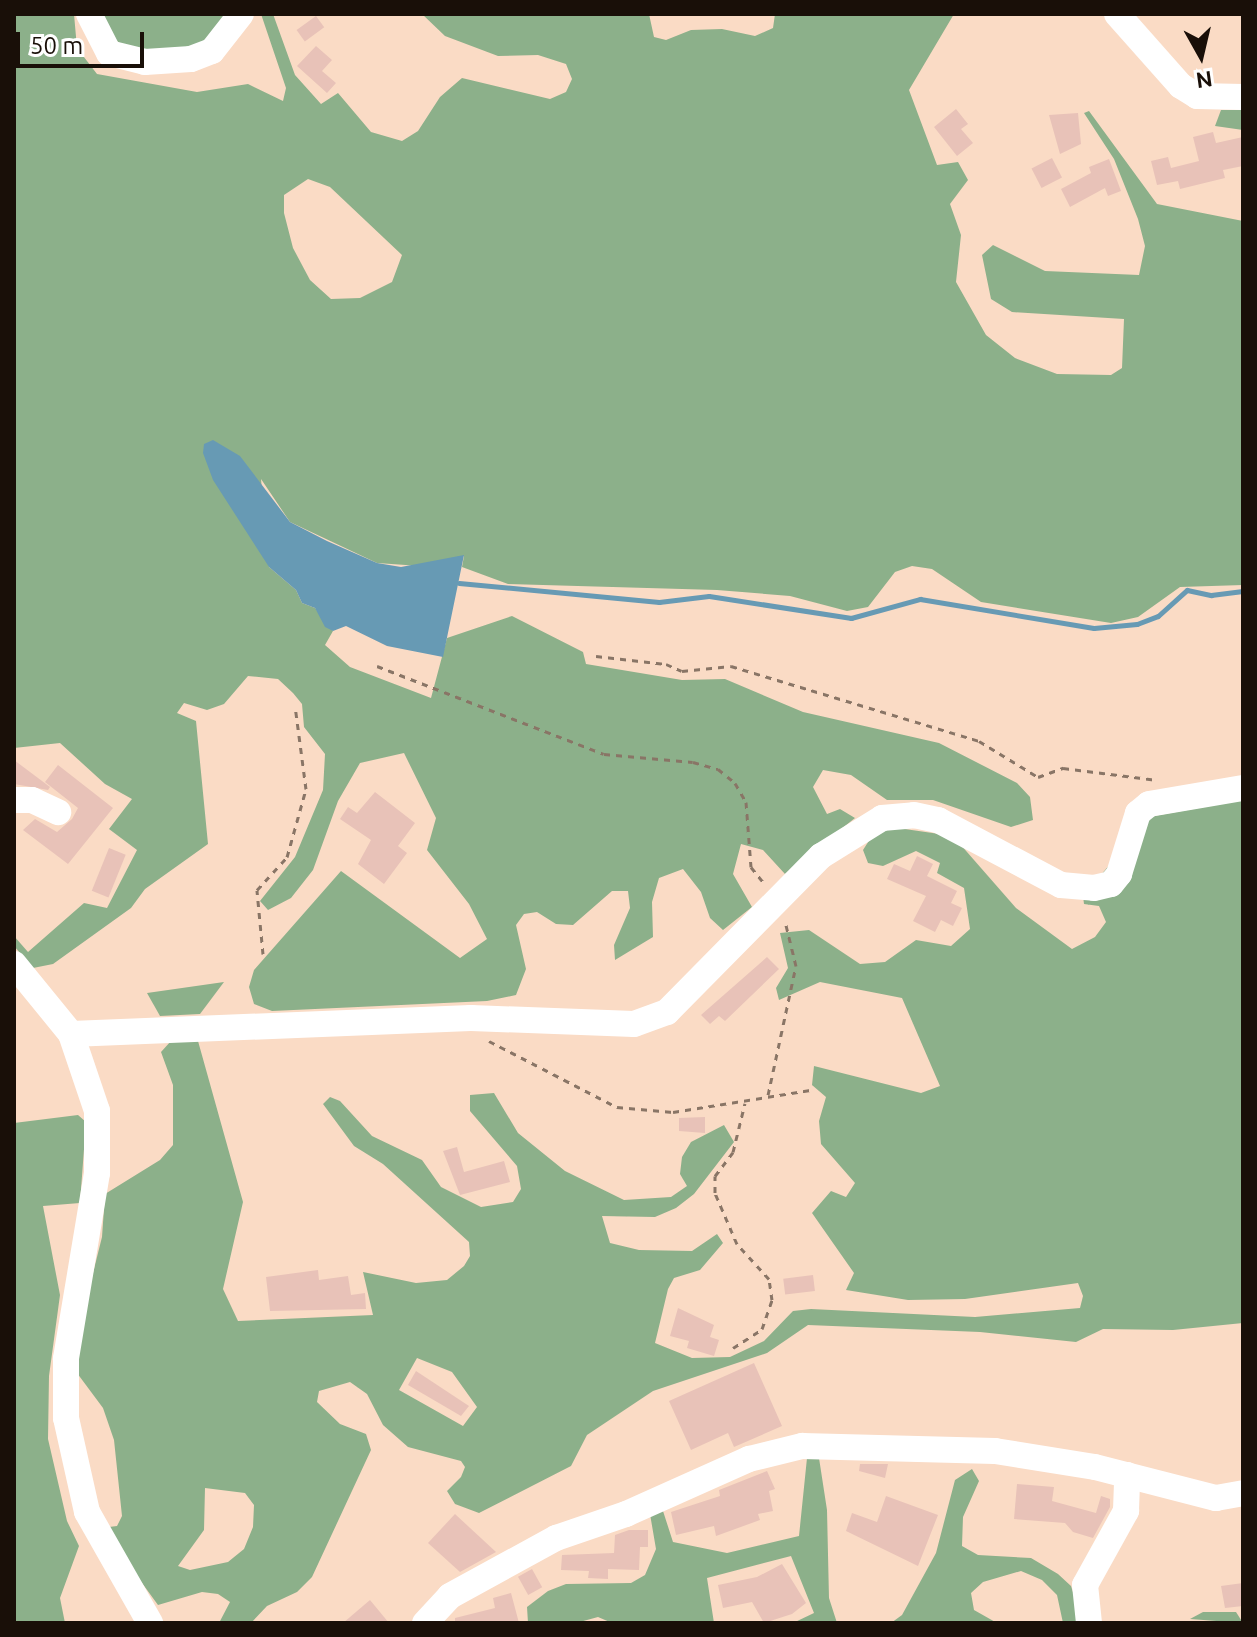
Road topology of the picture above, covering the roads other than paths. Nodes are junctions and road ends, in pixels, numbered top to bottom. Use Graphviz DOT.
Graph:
graph roads {
  1 [pos="89,14"];
  2 [pos="241,14"];
  3 [pos="1117,14"];
  4 [pos="1243,97"];
  5 [pos="1243,788"];
  6 [pos="14,800"];
  7 [pos="58,812"];
  8 [pos="14,964"];
  9 [pos="71,1034"];
  10 [pos="1127,1475"];
  11 [pos="1243,1493"];
  12 [pos="150,1623"];
  13 [pos="425,1623"];
  14 [pos="1089,1623"];
  1 -- 2 [label="street"];
  3 -- 4 [label="street"];
  5 -- 9 [label="street"];
  6 -- 7 [label="street"];
  8 -- 9 [label="street"];
  9 -- 12 [label="street"];
  10 -- 11 [label="street"];
  10 -- 13 [label="street"];
  10 -- 14 [label="street"];
}
